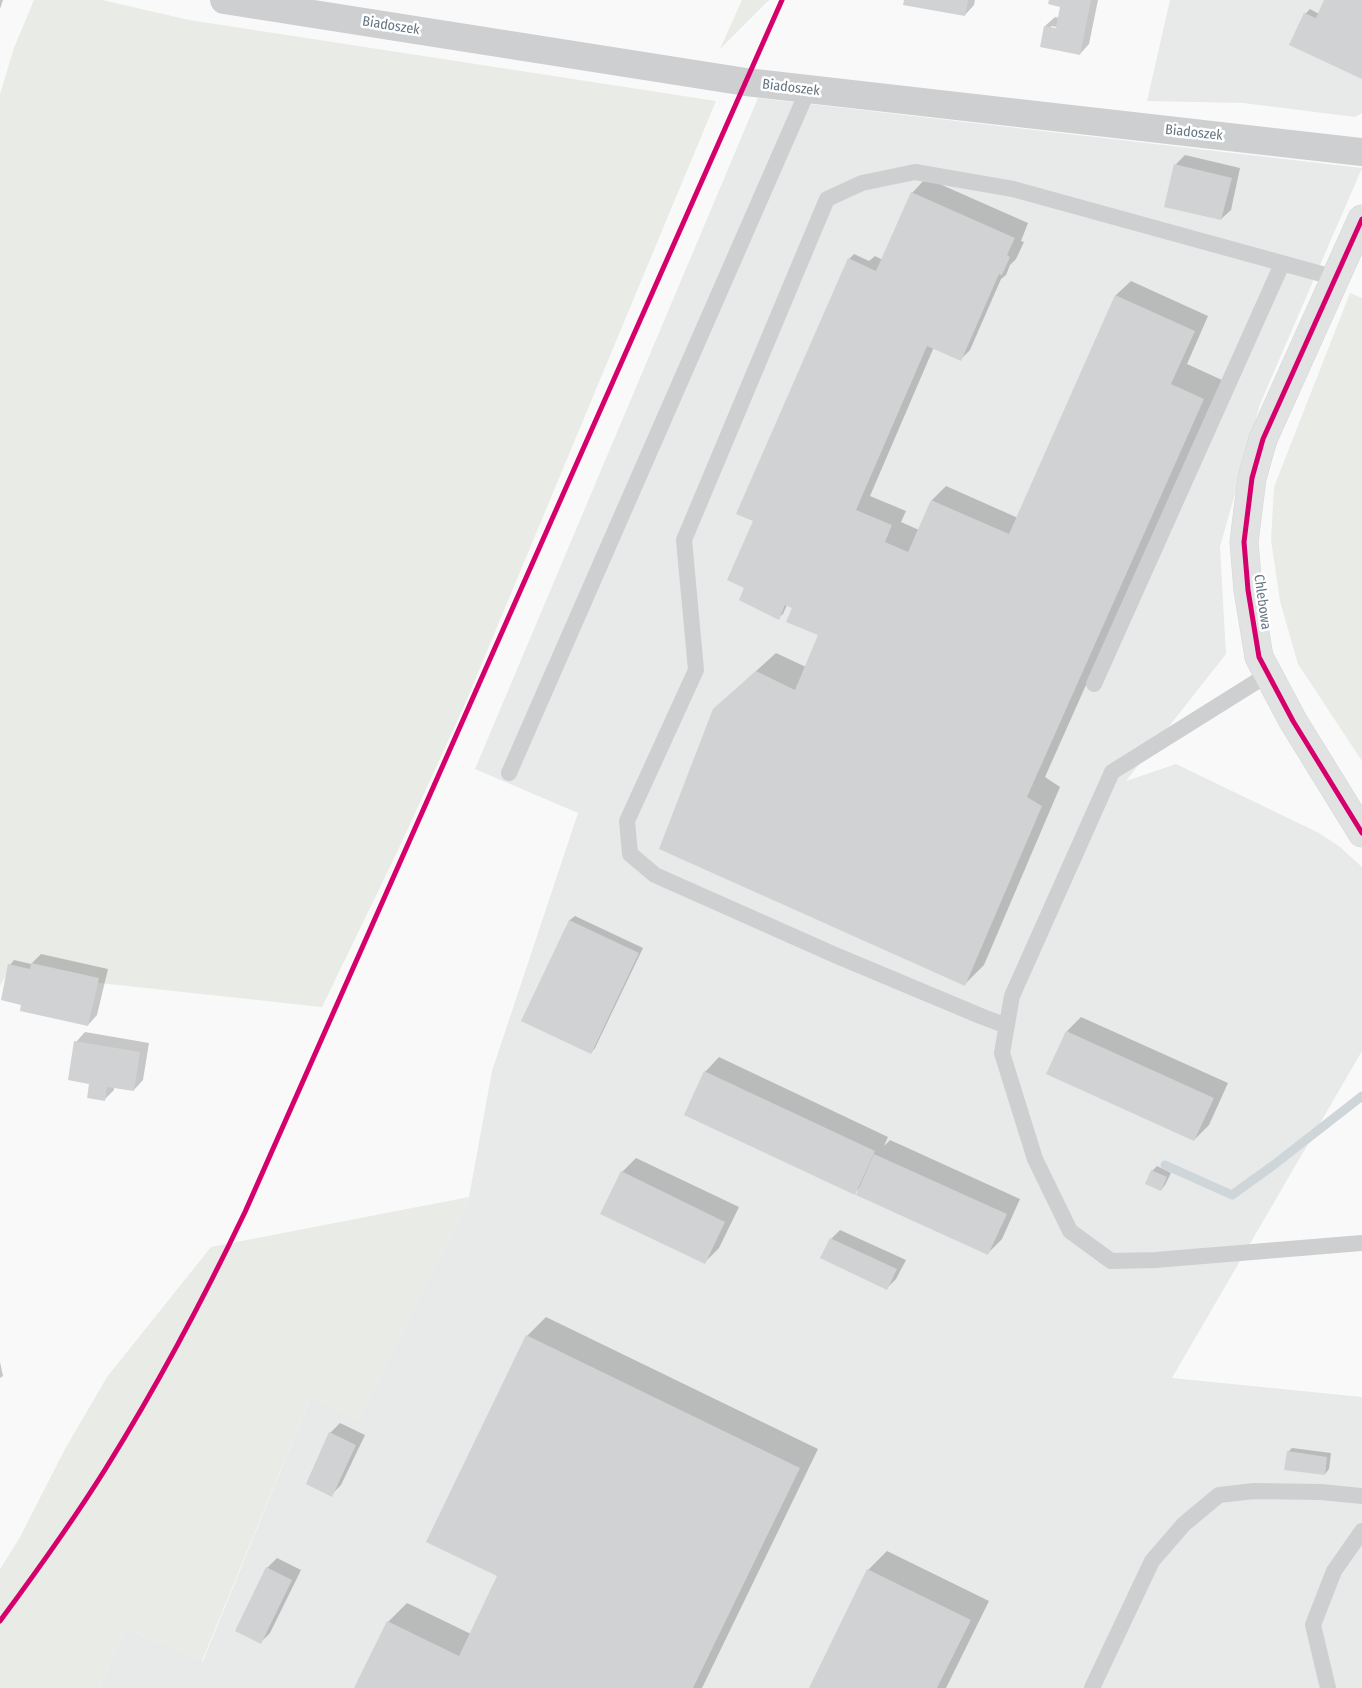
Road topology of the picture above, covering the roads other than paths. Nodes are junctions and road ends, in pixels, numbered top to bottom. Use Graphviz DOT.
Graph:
graph roads {
  1 [pos="224,0"];
  2 [pos="808,90"];
  3 [pos="1362,152"];
  4 [pos="1362,220"];
  5 [pos="1282,264"];
  6 [pos="1336,278"];
  7 [pos="1267,675"];
  8 [pos="1094,684"];
  9 [pos="509,773"];
  10 [pos="1362,833"];
  11 [pos="1007,1026"];
  12 [pos="1362,1243"];
  13 [pos="1362,1496"];
  14 [pos="1362,1531"];
  15 [pos="1092,1688"];
  16 [pos="1328,1688"];
  1 -- 2 [label="street, Biadoszek"];
  2 -- 3 [label="street, Biadoszek"];
  2 -- 9 [label="lane"];
  4 -- 6 [label="street, Chlebowa"];
  5 -- 6 [label="lane"];
  5 -- 8 [label="lane"];
  5 -- 11 [label="lane"];
  6 -- 7 [label="street, Chlebowa"];
  7 -- 10 [label="street, Chlebowa"];
  7 -- 11 [label="lane"];
  11 -- 12 [label="lane"];
  13 -- 15 [label="lane"];
  14 -- 16 [label="lane"];
}
